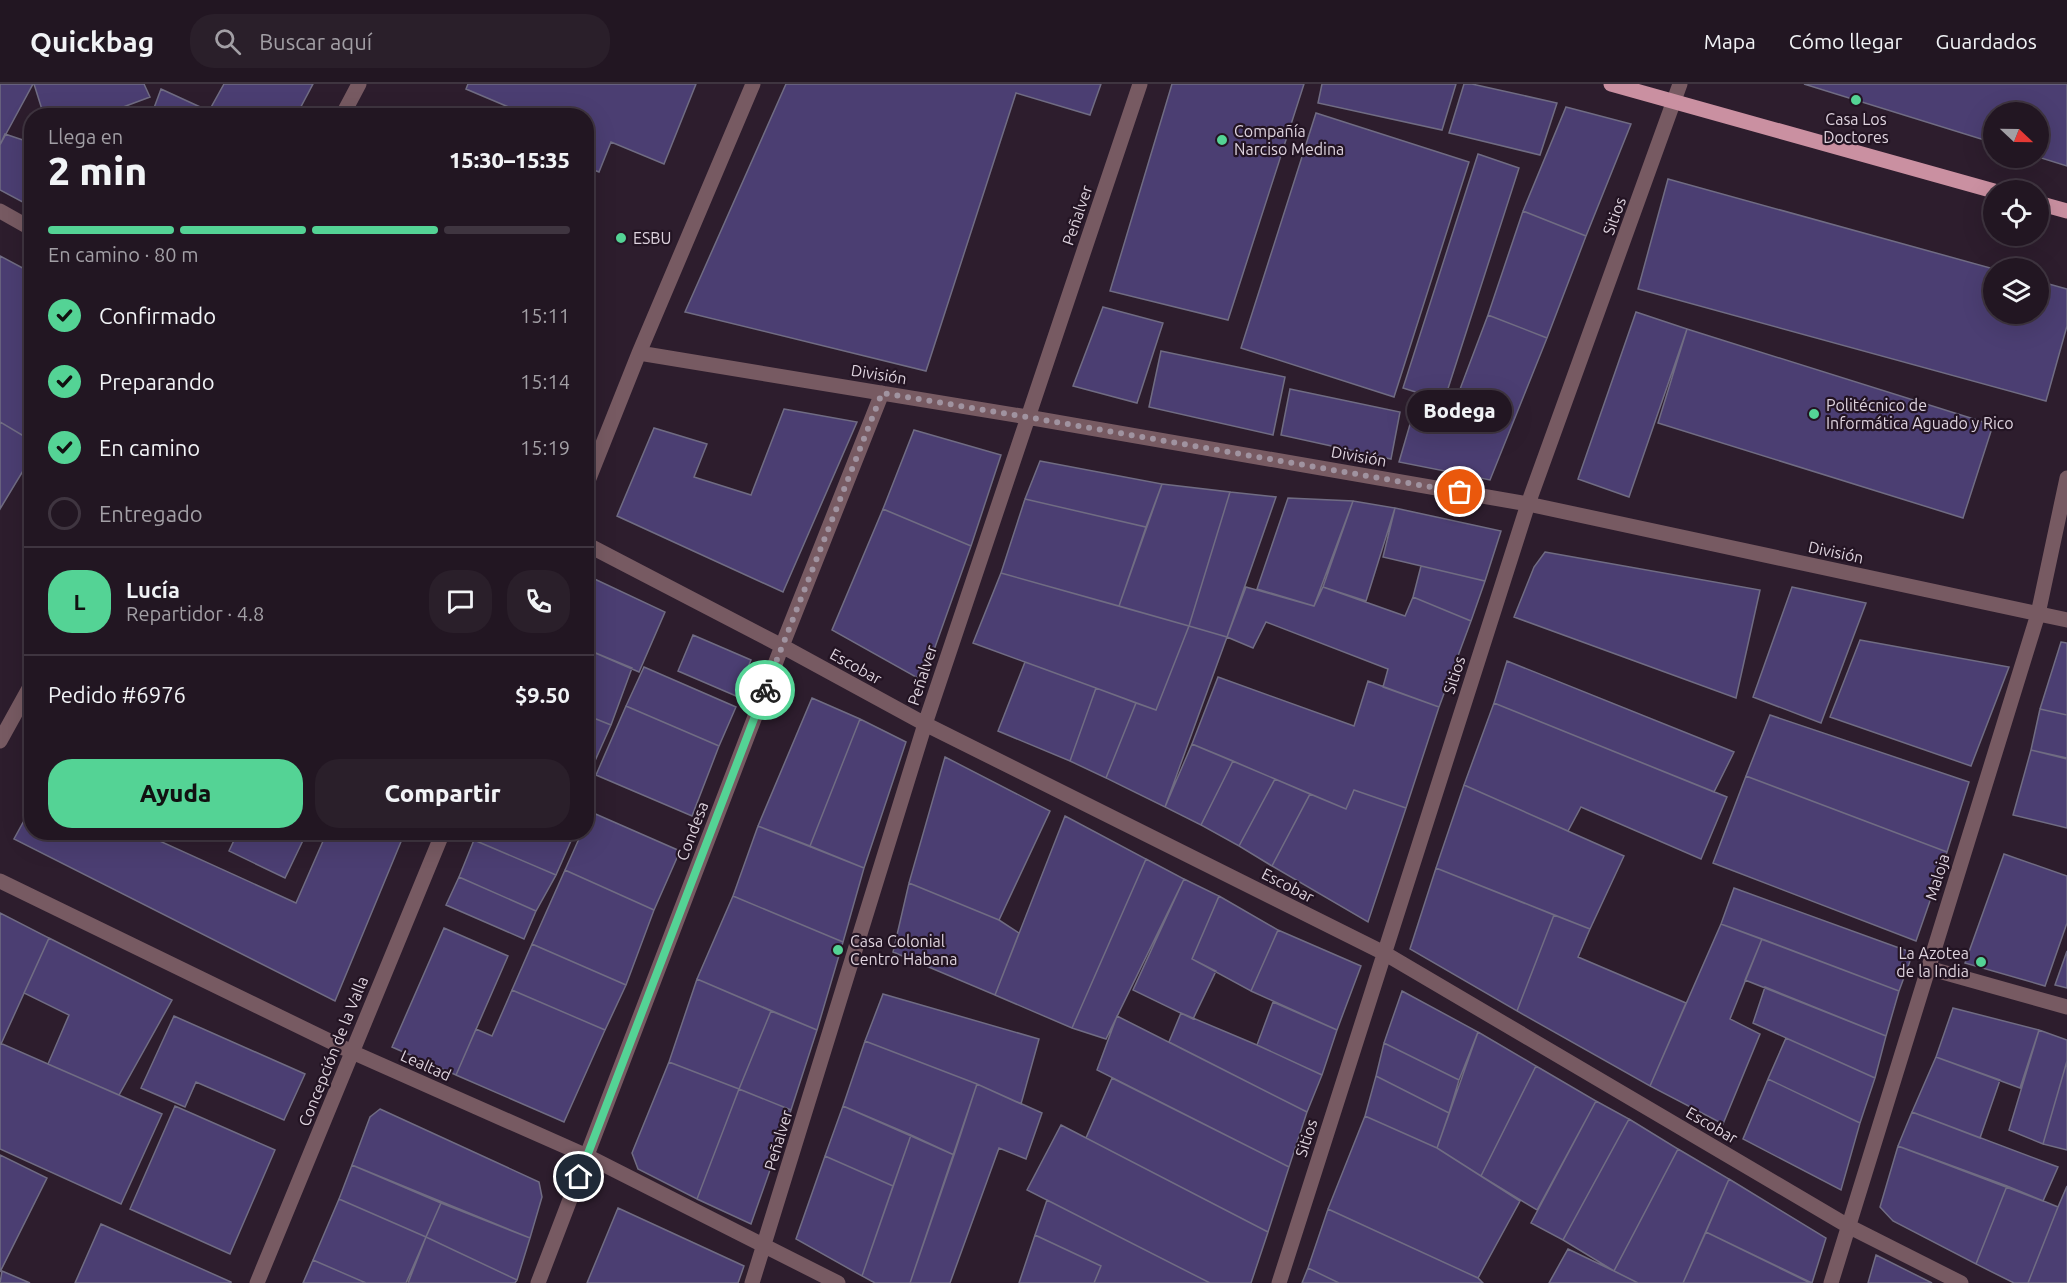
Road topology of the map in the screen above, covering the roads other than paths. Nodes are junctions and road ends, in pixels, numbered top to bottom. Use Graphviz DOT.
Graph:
graph roads {
  1 [pos="359,84"];
  2 [pos="753,84"];
  3 [pos="1140,84"];
  4 [pos="1611,84"];
  5 [pos="1680,84"];
  6 [pos="1674,101"];
  7 [pos="346,108"];
  8 [pos="1983,188"];
  9 [pos="2049,206"];
  10 [pos="0,211"];
  11 [pos="2067,211"];
  12 [pos="24,224"];
  13 [pos="639,353"];
  14 [pos="882,393"];
  15 [pos="1027,417"];
  16 [pos="594,466"];
  17 [pos="2067,478"];
  18 [pos="1528,504"];
  19 [pos="594,548"];
  20 [pos="2038,614"];
  21 [pos="2067,620"];
  22 [pos="782,646"];
  23 [pos="24,697"];
  24 [pos="925,724"];
  25 [pos="0,741"];
  26 [pos="440,840"];
  27 [pos="0,881"];
  28 [pos="1384,953"];
  29 [pos="1928,968"];
  30 [pos="2067,1007"];
  31 [pos="352,1052"];
  32 [pos="587,1156"];
  33 [pos="1848,1226"];
  34 [pos="764,1246"];
  35 [pos="257,1283"];
  36 [pos="538,1283"];
  37 [pos="752,1283"];
  38 [pos="838,1283"];
  39 [pos="1279,1283"];
  40 [pos="1831,1283"];
  41 [pos="1961,1283"];
  1 -- 7 [label="street"];
  2 -- 13 [label="street"];
  3 -- 15 [label="street, Peñalver"];
  4 -- 6 [label="main road"];
  5 -- 6 [label="street, Sitios"];
  6 -- 8 [label="main road"];
  6 -- 18 [label="street, Sitios"];
  9 -- 11 [label="main road"];
  10 -- 12 [label="street"];
  13 -- 14 [label="street, División"];
  13 -- 16 [label="street"];
  14 -- 15 [label="street, División"];
  14 -- 22 [label="street, Condesa"];
  15 -- 18 [label="street, División"];
  15 -- 24 [label="street, Peñalver"];
  17 -- 20 [label="street, Maloja"];
  18 -- 20 [label="street, División"];
  18 -- 28 [label="street, Sitios"];
  19 -- 22 [label="street, Escobar"];
  20 -- 21 [label="street, División"];
  20 -- 29 [label="street, Maloja"];
  22 -- 24 [label="street, Escobar"];
  22 -- 32 [label="street, Condesa"];
  23 -- 25 [label="street"];
  24 -- 28 [label="street, Escobar"];
  24 -- 34 [label="street, Peñalver"];
  26 -- 31 [label="street, Concepción de la Valla"];
  27 -- 31 [label="street, Lealtad"];
  28 -- 33 [label="street, Escobar"];
  28 -- 39 [label="street, Sitios"];
  29 -- 30 [label="street"];
  29 -- 33 [label="street, Maloja"];
  31 -- 32 [label="street, Lealtad"];
  31 -- 35 [label="street, Concepción de la Valla"];
  32 -- 34 [label="street, Lealtad"];
  32 -- 36 [label="street, Condesa"];
  33 -- 40 [label="street, Maloja"];
  33 -- 41 [label="street, Escobar"];
  34 -- 37 [label="street, Peñalver"];
  34 -- 38 [label="street, Lealtad"];
}
